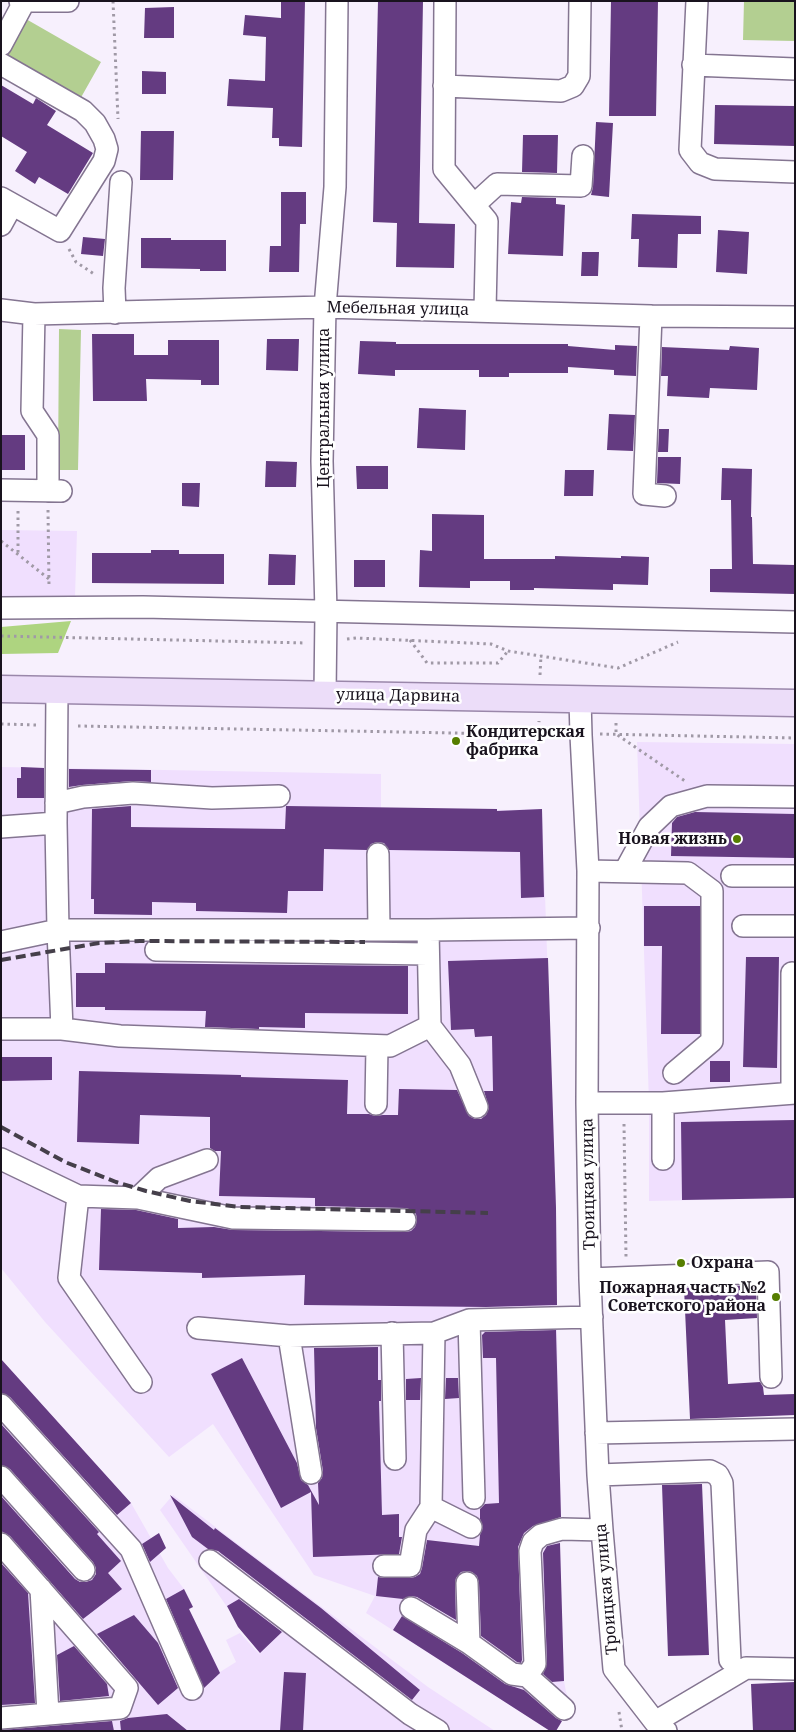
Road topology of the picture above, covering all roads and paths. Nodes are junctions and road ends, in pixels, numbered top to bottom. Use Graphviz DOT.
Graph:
graph roads {
  1 [pos="68,1"];
  2 [pos="113,1"];
  3 [pos="337,1"];
  4 [pos="444,1"];
  5 [pos="580,1"];
  6 [pos="697,1"];
  7 [pos="22,2"];
  8 [pos="1,45"];
  9 [pos="1,64"];
  10 [pos="693,65"];
  11 [pos="795,69"];
  12 [pos="444,86"];
  13 [pos="118,125"];
  14 [pos="583,156"];
  15 [pos="795,172"];
  16 [pos="121,182"];
  17 [pos="6,202"];
  18 [pos="474,206"];
  19 [pos="1,225"];
  20 [pos="325,307"];
  21 [pos="1,310"];
  22 [pos="485,310"];
  23 [pos="115,313"];
  24 [pos="34,314"];
  25 [pos="650,316"];
  26 [pos="795,317"];
  27 [pos="10,490"];
  28 [pos="55,491"];
  29 [pos="665,496"];
  30 [pos="1,541"];
  31 [pos="18,554"];
  32 [pos="49,579"];
  33 [pos="49,607"];
  34 [pos="1,608"];
  35 [pos="326,612"];
  36 [pos="795,622"];
  37 [pos="1,636"];
  38 [pos="50,637"];
  39 [pos="410,640"];
  40 [pos="679,641"];
  41 [pos="326,643"];
  42 [pos="508,650"];
  43 [pos="1,689"];
  44 [pos="57,690"];
  45 [pos="326,694"];
  46 [pos="580,699"];
  47 [pos="795,703"];
  48 [pos="1,724"];
  49 [pos="57,725"];
  50 [pos="580,734"];
  51 [pos="616,734"];
  52 [pos="795,738"];
  53 [pos="279,796"];
  54 [pos="707,796"];
  55 [pos="795,797"];
  56 [pos="56,813"];
  57 [pos="1,827"];
  58 [pos="378,854"];
  59 [pos="588,871"];
  60 [pos="625,871"];
  61 [pos="732,876"];
  62 [pos="795,876"];
  63 [pos="743,926"];
  64 [pos="795,926"];
  65 [pos="589,928"];
  66 [pos="58,930"];
  67 [pos="379,930"];
  68 [pos="428,930"];
  69 [pos="1,942"];
  70 [pos="156,950"];
  71 [pos="428,954"];
  72 [pos="792,973"];
  73 [pos="430,1026"];
  74 [pos="62,1028"];
  75 [pos="1,1029"];
  76 [pos="377,1046"];
  77 [pos="674,1073"];
  78 [pos="793,1093"];
  79 [pos="587,1103"];
  80 [pos="624,1103"];
  81 [pos="663,1103"];
  82 [pos="376,1104"];
  83 [pos="477,1107"];
  84 [pos="1,1159"];
  85 [pos="663,1159"];
  86 [pos="207,1160"];
  87 [pos="78,1196"];
  88 [pos="138,1198"];
  89 [pos="404,1220"];
  90 [pos="626,1278"];
  91 [pos="590,1279"];
  92 [pos="592,1317"];
  93 [pos="469,1320"];
  94 [pos="198,1328"];
  95 [pos="392,1333"];
  96 [pos="434,1333"];
  97 [pos="289,1336"];
  98 [pos="771,1377"];
  99 [pos="141,1382"];
  100 [pos="1,1405"];
  101 [pos="795,1429"];
  102 [pos="596,1433"];
  103 [pos="396,1459"];
  104 [pos="311,1473"];
  105 [pos="598,1474"];
  106 [pos="1,1476"];
  107 [pos="474,1498"];
  108 [pos="431,1506"];
  109 [pos="471,1527"];
  110 [pos="602,1530"];
  111 [pos="1,1544"];
  112 [pos="210,1560"];
  113 [pos="384,1566"];
  114 [pos="84,1570"];
  115 [pos="467,1583"];
  116 [pos="41,1589"];
  117 [pos="411,1608"];
  118 [pos="469,1643"];
  119 [pos="730,1660"];
  120 [pos="795,1669"];
  121 [pos="526,1676"];
  122 [pos="192,1689"];
  123 [pos="564,1709"];
  124 [pos="48,1714"];
  125 [pos="1,1718"];
  126 [pos="660,1726"];
  127 [pos="438,1731"];
  1 -- 7 [label="street"];
  2 -- 13 [label="path"];
  3 -- 20 [label="street, Центральная улица"];
  4 -- 12 [label="street"];
  5 -- 12 [label="street"];
  6 -- 10 [label="street"];
  7 -- 8 [label="street"];
  9 -- 17 [label="street"];
  10 -- 11 [label="street"];
  10 -- 15 [label="street"];
  12 -- 18 [label="street"];
  14 -- 18 [label="street"];
  16 -- 23 [label="street"];
  17 -- 19 [label="street"];
  18 -- 22 [label="street"];
  20 -- 22 [label="street, Мебельная улица"];
  20 -- 23 [label="street, Мебельная улица"];
  20 -- 35 [label="street, Центральная улица"];
  21 -- 24 [label="street, Мебельная улица"];
  22 -- 25 [label="street, Мебельная улица"];
  23 -- 24 [label="street, Мебельная улица"];
  24 -- 28 [label="street"];
  25 -- 26 [label="street, Мебельная улица"];
  25 -- 29 [label="street"];
  27 -- 28 [label="street"];
  27 -- 31 [label="path"];
  28 -- 32 [label="path"];
  30 -- 31 [label="path"];
  31 -- 32 [label="path"];
  32 -- 33 [label="path"];
  33 -- 34 [label="street"];
  33 -- 35 [label="street"];
  33 -- 38 [label="path"];
  35 -- 36 [label="street"];
  35 -- 41 [label="street, Центральная улица"];
  37 -- 38 [label="path"];
  38 -- 41 [label="path"];
  39 -- 41 [label="path"];
  39 -- 42 [label="path"];
  39 -- 42 [label="path"];
  40 -- 42 [label="path"];
  41 -- 45 [label="street, Центральная улица"];
  43 -- 44 [label="main road, улица Дарвина"];
  44 -- 45 [label="main road, улица Дарвина"];
  44 -- 49 [label="street"];
  45 -- 46 [label="main road, улица Дарвина"];
  46 -- 47 [label="main road, улица Дарвина"];
  46 -- 50 [label="street, Троицкая улица"];
  48 -- 49 [label="path"];
  49 -- 50 [label="path"];
  49 -- 56 [label="street"];
  50 -- 51 [label="path"];
  50 -- 59 [label="street, Троицкая улица"];
  51 -- 52 [label="path"];
  51 -- 54 [label="path"];
  53 -- 56 [label="street"];
  54 -- 55 [label="street"];
  54 -- 60 [label="street"];
  56 -- 57 [label="street"];
  56 -- 66 [label="street"];
  58 -- 67 [label="street"];
  59 -- 60 [label="street"];
  59 -- 65 [label="street, Троицкая улица"];
  60 -- 77 [label="street"];
  61 -- 62 [label="street"];
  63 -- 64 [label="street"];
  65 -- 68 [label="street"];
  65 -- 79 [label="street, Троицкая улица"];
  66 -- 67 [label="street"];
  66 -- 69 [label="street"];
  66 -- 74 [label="street"];
  67 -- 68 [label="street"];
  68 -- 71 [label="street"];
  70 -- 71 [label="street"];
  71 -- 73 [label="street"];
  72 -- 78 [label="street"];
  73 -- 76 [label="street"];
  73 -- 83 [label="street"];
  74 -- 75 [label="street"];
  74 -- 76 [label="street"];
  76 -- 82 [label="street"];
  78 -- 81 [label="street"];
  79 -- 80 [label="street"];
  79 -- 91 [label="street, Троицкая улица"];
  80 -- 81 [label="street"];
  80 -- 90 [label="path"];
  81 -- 85 [label="street"];
  84 -- 87 [label="street"];
  86 -- 88 [label="street"];
  87 -- 88 [label="street"];
  87 -- 99 [label="street"];
  88 -- 89 [label="street"];
  90 -- 91 [label="street"];
  90 -- 98 [label="street"];
  91 -- 92 [label="street, Троицкая улица"];
  92 -- 93 [label="street"];
  92 -- 102 [label="street, Троицкая улица"];
  93 -- 96 [label="street"];
  93 -- 107 [label="street"];
  94 -- 97 [label="street"];
  95 -- 96 [label="street"];
  95 -- 97 [label="street"];
  95 -- 103 [label="street"];
  96 -- 108 [label="street"];
  97 -- 104 [label="street"];
  100 -- 122 [label="street"];
  101 -- 102 [label="street"];
  102 -- 105 [label="street, Троицкая улица"];
  105 -- 110 [label="street, Троицкая улица"];
  105 -- 119 [label="street"];
  106 -- 114 [label="street"];
  108 -- 109 [label="street"];
  108 -- 113 [label="street"];
  110 -- 121 [label="street"];
  110 -- 126 [label="street, Троицкая улица"];
  111 -- 116 [label="street"];
  112 -- 127 [label="street"];
  115 -- 118 [label="street"];
  116 -- 124 [label="street"];
  116 -- 124 [label="street"];
  117 -- 118 [label="street"];
  118 -- 121 [label="street"];
  120 -- 126 [label="street"];
  121 -- 123 [label="street"];
  124 -- 125 [label="street"];
}
